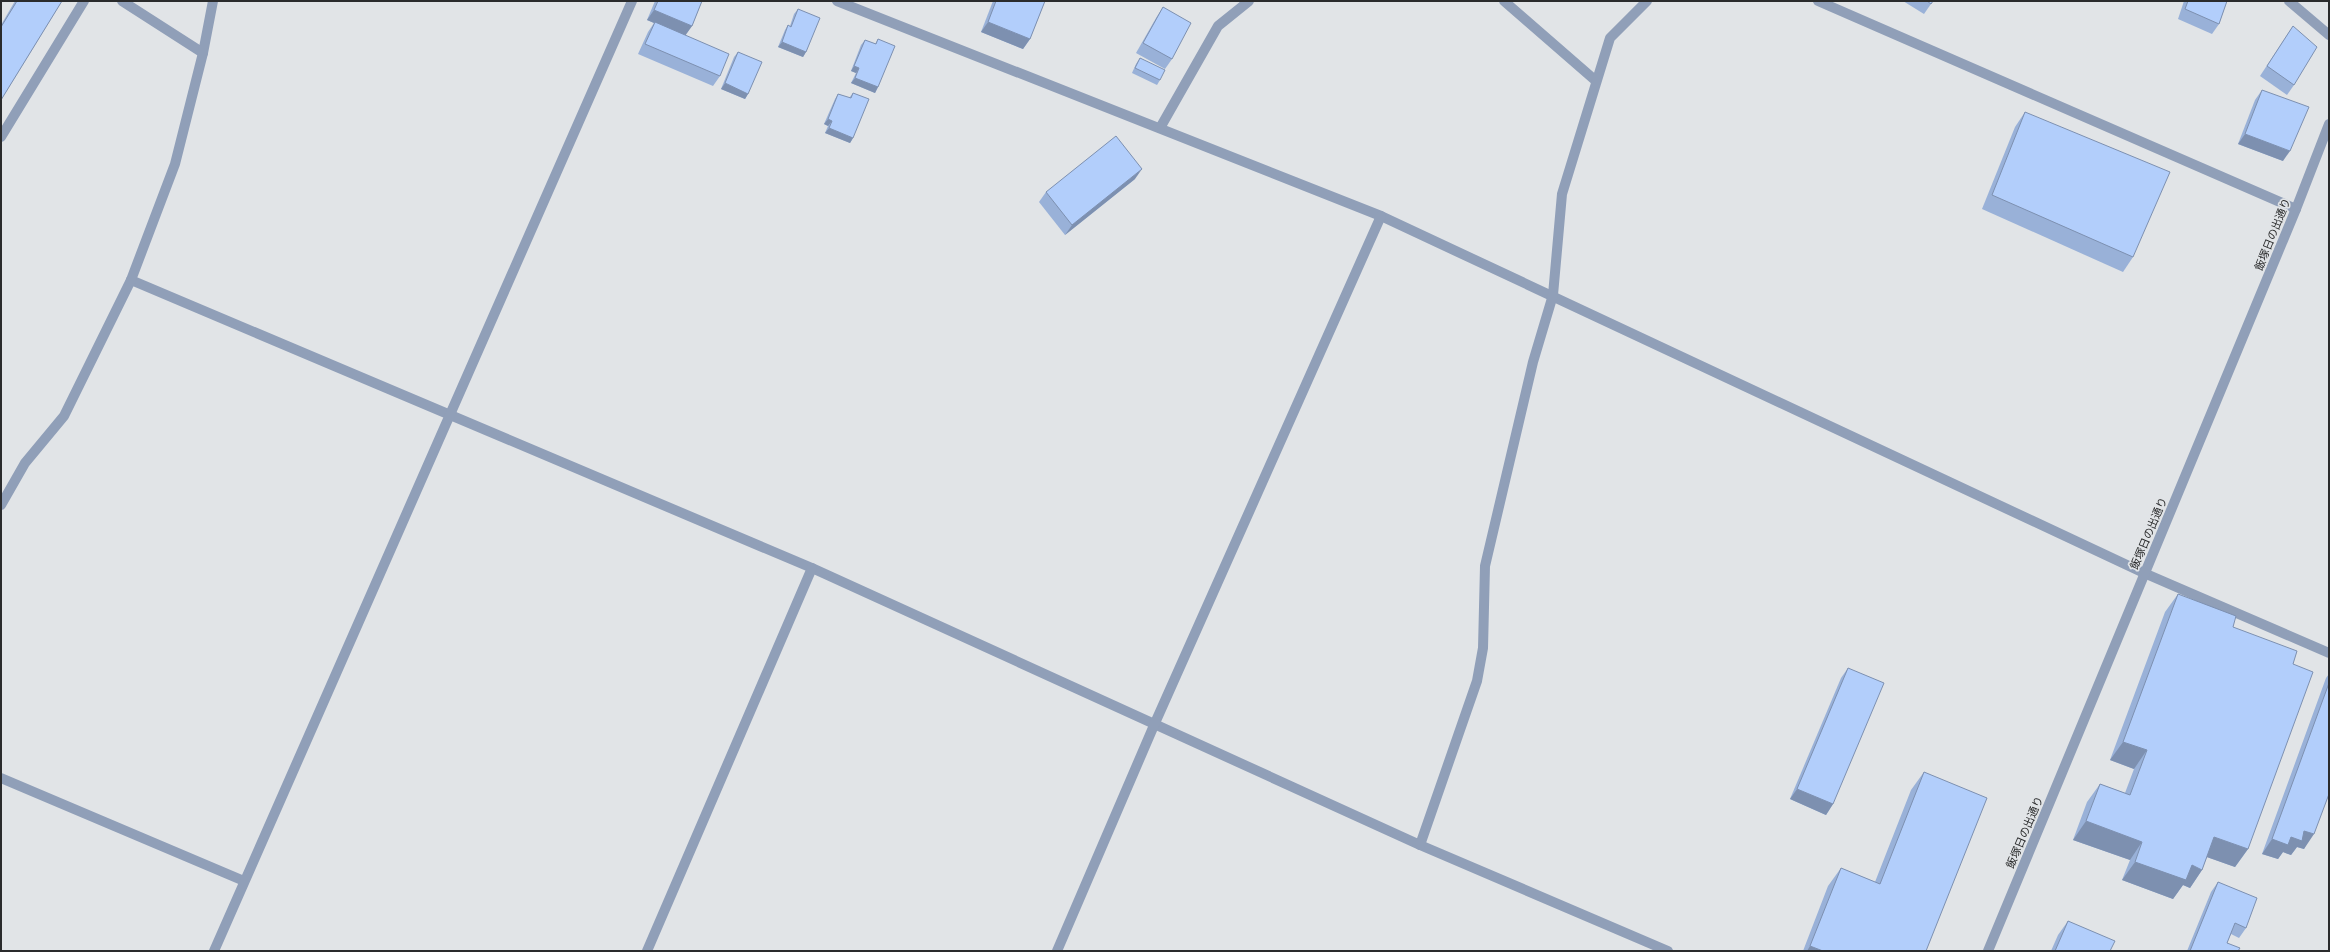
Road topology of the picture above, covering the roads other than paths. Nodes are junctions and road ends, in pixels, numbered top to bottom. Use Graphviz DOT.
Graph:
graph roads {
  1 [pos="84,1"];
  2 [pos="122,1"];
  3 [pos="213,1"];
  4 [pos="632,1"];
  5 [pos="837,1"];
  6 [pos="1249,1"];
  7 [pos="1504,1"];
  8 [pos="1647,1"];
  9 [pos="1818,1"];
  10 [pos="2289,1"];
  11 [pos="2329,35"];
  12 [pos="203,53"];
  13 [pos="1596,81"];
  14 [pos="2329,124"];
  15 [pos="1160,128"];
  16 [pos="1,137"];
  17 [pos="2296,209"];
  18 [pos="1381,216"];
  19 [pos="131,280"];
  20 [pos="1553,295"];
  21 [pos="449,415"];
  22 [pos="1,505"];
  23 [pos="812,568"];
  24 [pos="2144,573"];
  25 [pos="2329,653"];
  26 [pos="1155,723"];
  27 [pos="1,778"];
  28 [pos="1420,845"];
  29 [pos="244,881"];
  30 [pos="214,951"];
  31 [pos="647,951"];
  32 [pos="1057,951"];
  33 [pos="1668,951"];
  34 [pos="1988,951"];
  1 -- 16 [label="street"];
  2 -- 12 [label="street"];
  3 -- 12 [label="street"];
  4 -- 21 [label="street"];
  5 -- 15 [label="street"];
  6 -- 15 [label="street"];
  7 -- 13 [label="street"];
  8 -- 13 [label="street"];
  9 -- 17 [label="street"];
  10 -- 11 [label="street"];
  12 -- 19 [label="street"];
  13 -- 20 [label="street"];
  14 -- 17 [label="street, 飯塚日の出通り"];
  15 -- 18 [label="street"];
  17 -- 24 [label="street, 飯塚日の出通り"];
  18 -- 20 [label="street"];
  18 -- 26 [label="street"];
  19 -- 21 [label="street"];
  19 -- 22 [label="street"];
  20 -- 24 [label="street"];
  20 -- 28 [label="street"];
  21 -- 23 [label="street"];
  21 -- 29 [label="street"];
  23 -- 26 [label="street"];
  23 -- 31 [label="street"];
  24 -- 25 [label="street"];
  24 -- 34 [label="street, 飯塚日の出通り"];
  26 -- 28 [label="street"];
  26 -- 32 [label="street"];
  27 -- 29 [label="street"];
  28 -- 33 [label="street"];
  29 -- 30 [label="street"];
}
